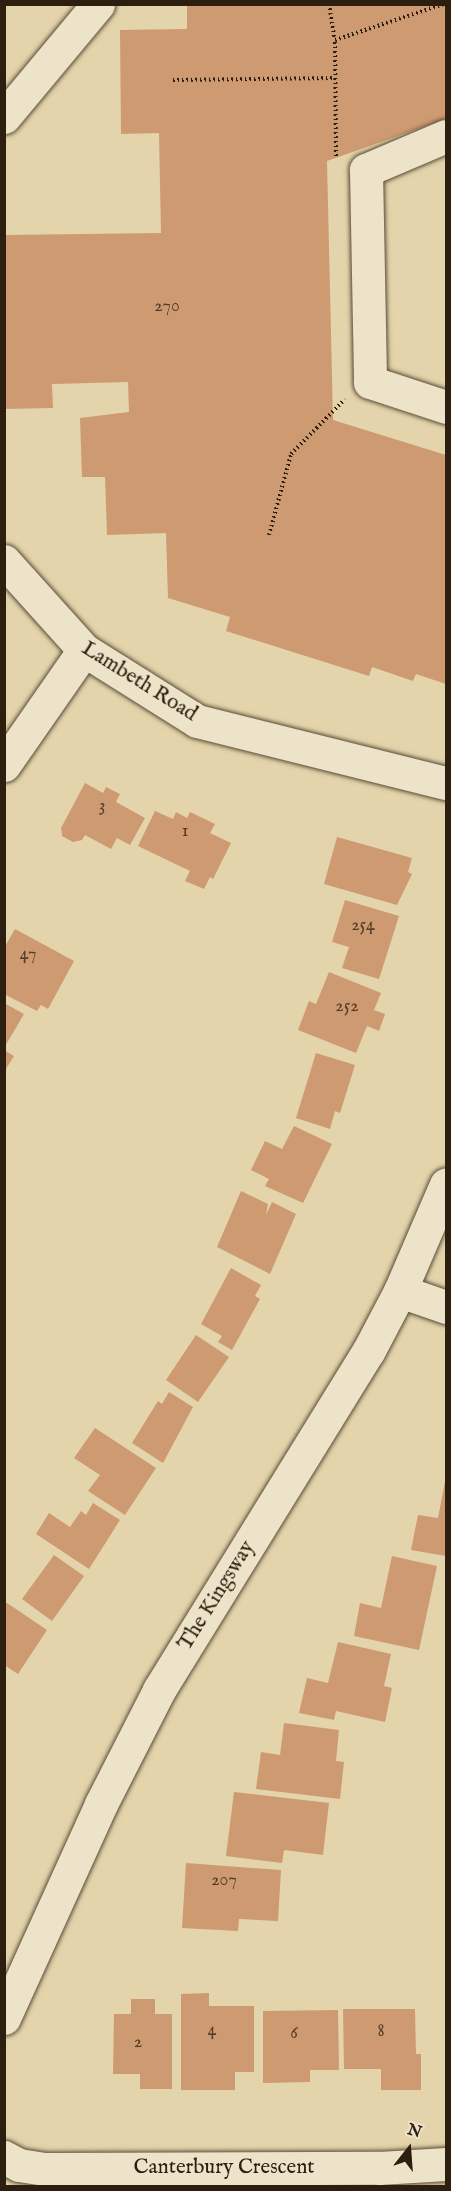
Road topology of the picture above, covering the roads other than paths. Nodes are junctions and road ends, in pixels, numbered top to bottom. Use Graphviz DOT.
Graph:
graph roads {
  1 [pos="98,4"];
  2 [pos="4,117"];
  3 [pos="447,136"];
  4 [pos="447,407"];
  5 [pos="4,561"];
  6 [pos="84,650"];
  7 [pos="4,765"];
  8 [pos="447,783"];
  9 [pos="447,1184"];
  10 [pos="400,1291"];
  11 [pos="447,1307"];
  12 [pos="4,2018"];
  13 [pos="4,2157"];
  14 [pos="447,2164"];
  1 -- 2 [label="street"];
  3 -- 4 [label="street"];
  5 -- 6 [label="street, Lambeth Road"];
  6 -- 7 [label="street"];
  6 -- 8 [label="street, Lambeth Road"];
  9 -- 10 [label="street, The Kingsway"];
  10 -- 11 [label="street"];
  10 -- 12 [label="street, The Kingsway"];
  13 -- 14 [label="street, Canterbury Crescent"];
}
